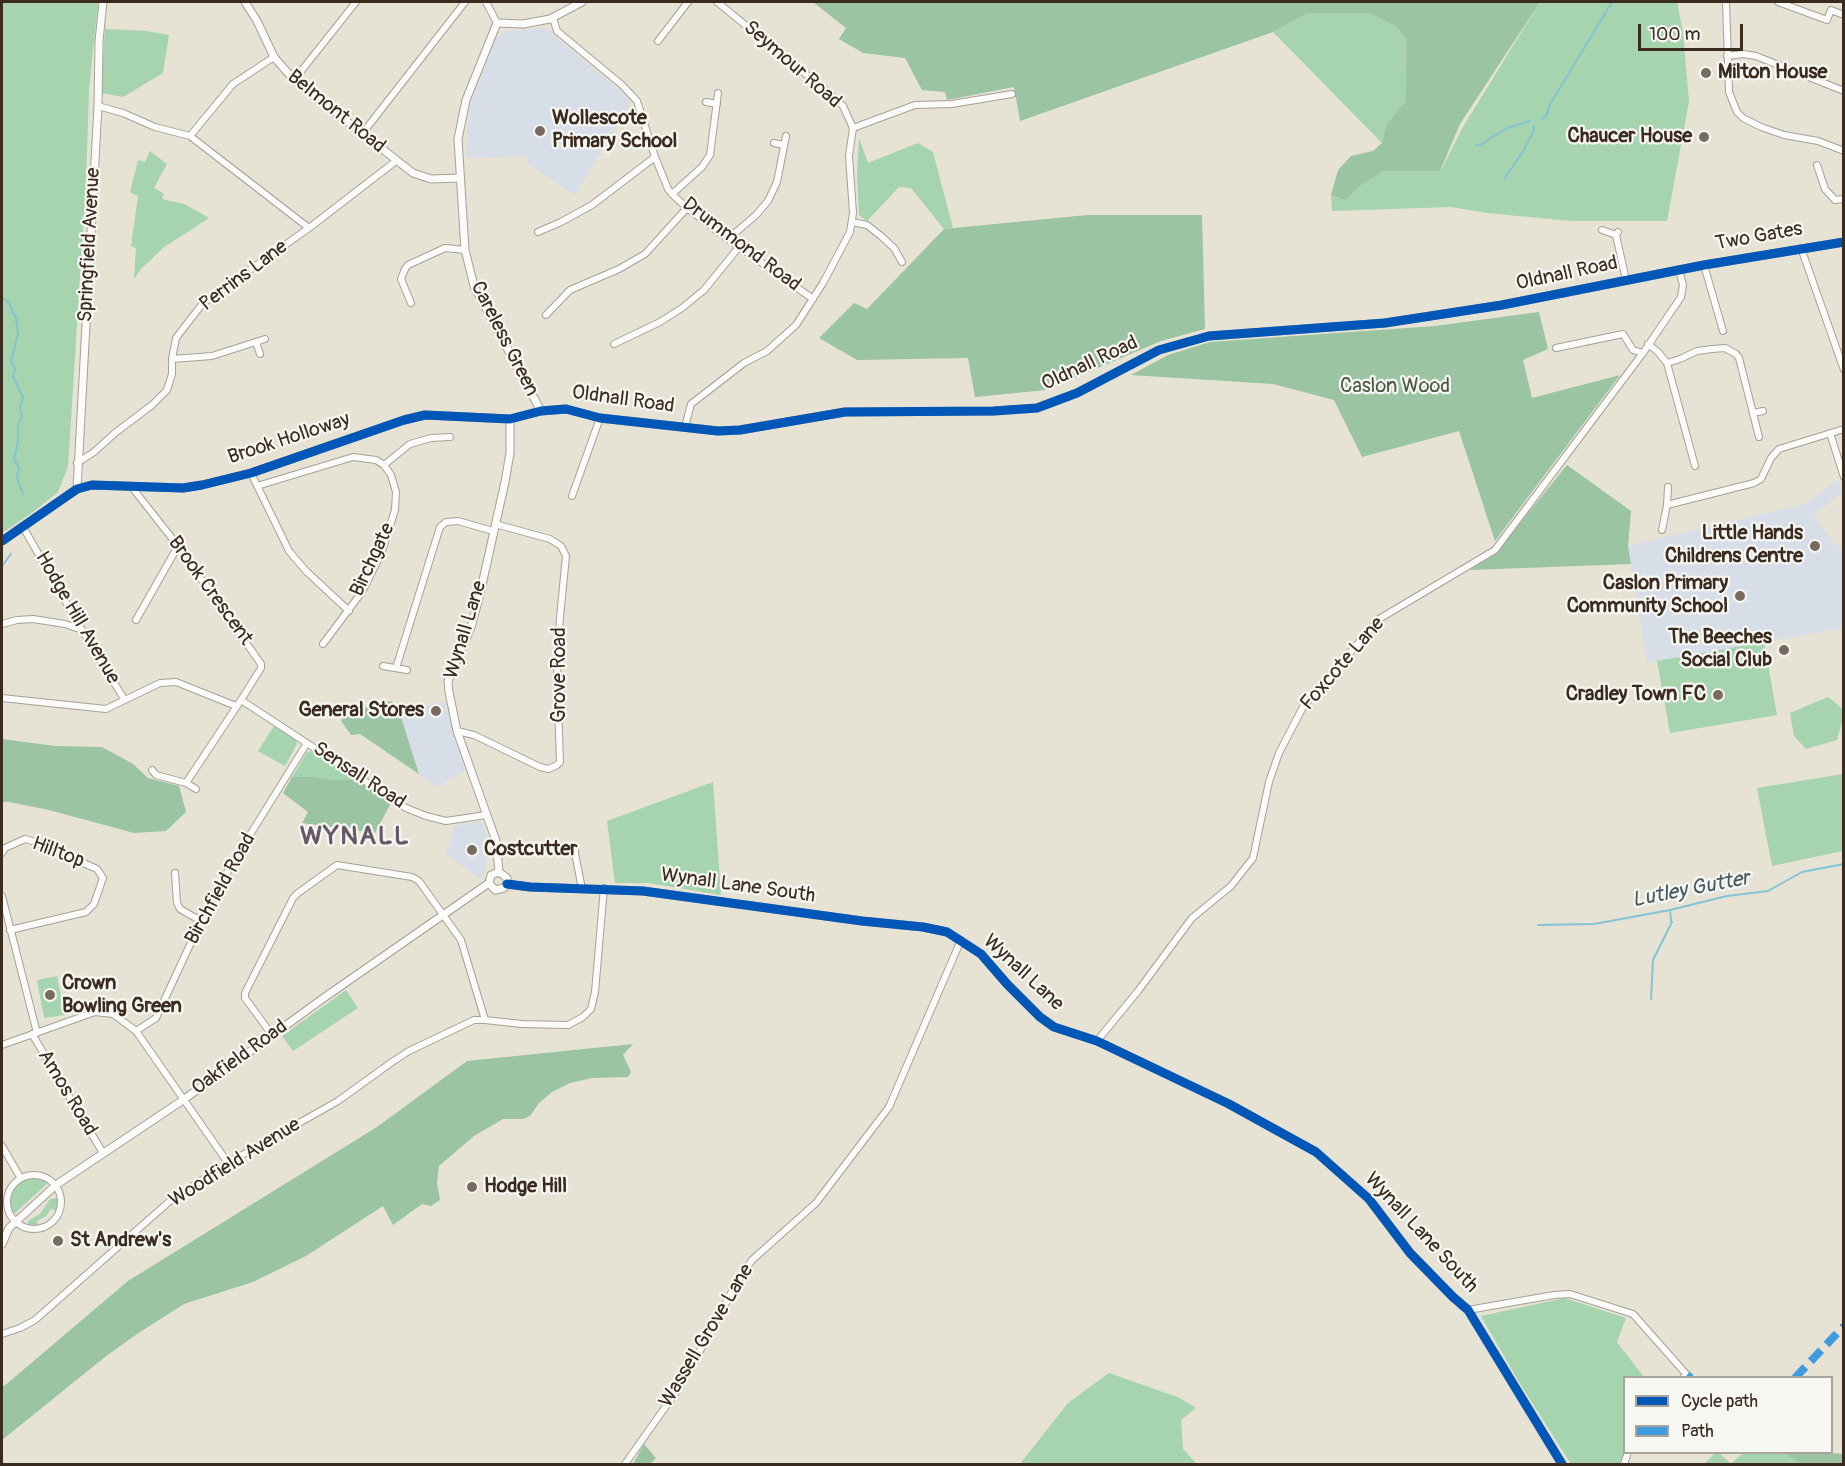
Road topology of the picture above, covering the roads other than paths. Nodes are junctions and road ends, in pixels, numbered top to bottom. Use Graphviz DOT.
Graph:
graph roads {
  1 [pos="103,2"];
  2 [pos="245,2"];
  3 [pos="356,2"];
  4 [pos="465,2"];
  5 [pos="486,2"];
  6 [pos="582,2"];
  7 [pos="688,2"];
  8 [pos="717,2"];
  9 [pos="1726,2"];
  10 [pos="1778,2"];
  11 [pos="1833,2"];
  12 [pos="1831,10"];
  13 [pos="1844,15"];
  14 [pos="553,18"];
  15 [pos="497,23"];
  16 [pos="658,41"];
  17 [pos="1727,56"];
  18 [pos="274,57"];
  19 [pos="294,80"];
  20 [pos="1844,91"];
  21 [pos="718,93"];
  22 [pos="1012,94"];
  23 [pos="706,102"];
  24 [pos="717,104"];
  25 [pos="98,106"];
  26 [pos="853,128"];
  27 [pos="362,134"];
  28 [pos="190,136"];
  29 [pos="786,136"];
  30 [pos="774,143"];
  31 [pos="784,145"];
  32 [pos="1844,151"];
  33 [pos="656,157"];
  34 [pos="396,161"];
  35 [pos="1817,165"];
  36 [pos="460,178"];
  37 [pos="672,194"];
  38 [pos="1844,199"];
  39 [pos="687,208"];
  40 [pos="541,222"];
  41 [pos="852,222"];
  42 [pos="309,228"];
  43 [pos="546,229"];
  44 [pos="1602,230"];
  45 [pos="538,232"];
  46 [pos="728,239"];
  47 [pos="1844,242"];
  48 [pos="739,247"];
  49 [pos="1801,248"];
  50 [pos="465,250"];
  51 [pos="905,252"];
  52 [pos="1704,265"];
  53 [pos="1680,270"];
  54 [pos="1626,280"];
  55 [pos="813,299"];
  56 [pos="411,303"];
  57 [pos="546,304"];
  58 [pos="552,309"];
  59 [pos="546,315"];
  60 [pos="1723,331"];
  61 [pos="265,339"];
  62 [pos="256,342"];
  63 [pos="614,344"];
  64 [pos="1648,344"];
  65 [pos="1556,348"];
  66 [pos="1643,352"];
  67 [pos="260,354"];
  68 [pos="172,359"];
  69 [pos="1667,363"];
  70 [pos="1844,370"];
  71 [pos="541,411"];
  72 [pos="1764,411"];
  73 [pos="1753,413"];
  74 [pos="600,418"];
  75 [pos="510,419"];
  76 [pos="685,427"];
  77 [pos="1844,429"];
  78 [pos="1830,434"];
  79 [pos="450,437"];
  80 [pos="1759,437"];
  81 [pos="1691,451"];
  82 [pos="1683,453"];
  83 [pos="77,463"];
  84 [pos="384,465"];
  85 [pos="1695,466"];
  86 [pos="251,473"];
  87 [pos="1844,477"];
  88 [pos="131,486"];
  89 [pos="257,486"];
  90 [pos="1668,487"];
  91 [pos="77,489"];
  92 [pos="576,492"];
  93 [pos="1667,504"];
  94 [pos="23,527"];
  95 [pos="494,528"];
  96 [pos="1662,530"];
  97 [pos="2,541"];
  98 [pos="178,546"];
  99 [pos="349,611"];
  100 [pos="136,620"];
  101 [pos="2,624"];
  102 [pos="82,630"];
  103 [pos="323,644"];
  104 [pos="383,666"];
  105 [pos="396,668"];
  106 [pos="407,670"];
  107 [pos="2,698"];
  108 [pos="124,699"];
  109 [pos="239,703"];
  110 [pos="458,731"];
  111 [pos="307,743"];
  112 [pos="152,770"];
  113 [pos="186,783"];
  114 [pos="196,789"];
  115 [pos="486,815"];
  116 [pos="2,853"];
  117 [pos="564,853"];
  118 [pos="499,872"];
  119 [pos="175,873"];
  120 [pos="489,883"];
  121 [pos="507,884"];
  122 [pos="582,888"];
  123 [pos="603,888"];
  124 [pos="2,896"];
  125 [pos="442,915"];
  126 [pos="201,921"];
  127 [pos="10,930"];
  128 [pos="960,940"];
  129 [pos="485,1020"];
  130 [pos="136,1031"];
  131 [pos="34,1034"];
  132 [pos="272,1035"];
  133 [pos="1097,1041"];
  134 [pos="2,1045"];
  135 [pos="183,1100"];
  136 [pos="2,1146"];
  137 [pos="103,1153"];
  138 [pos="228,1163"];
  139 [pos="20,1177"];
  140 [pos="56,1185"];
  141 [pos="14,1222"];
  142 [pos="2,1244"];
  143 [pos="1468,1310"];
  144 [pos="2,1334"];
  145 [pos="1685,1376"];
  146 [pos="625,1464"];
  147 [pos="1562,1464"];
  1 -- 25 [label="street, Springfield Avenue"];
  2 -- 18 [label="street, Belmont Road"];
  3 -- 19 [label="street"];
  4 -- 27 [label="street"];
  5 -- 15 [label="street"];
  6 -- 14 [label="street"];
  7 -- 16 [label="street"];
  8 -- 26 [label="street, Seymour Road"];
  9 -- 17 [label="street"];
  10 -- 12 [label="street"];
  11 -- 12 [label="street"];
  12 -- 13 [label="street"];
  14 -- 15 [label="street"];
  14 -- 33 [label="street, Drummond Road"];
  15 -- 36 [label="street, Careless Green"];
  17 -- 20 [label="street"];
  17 -- 32 [label="street"];
  18 -- 19 [label="street, Belmont Road"];
  18 -- 28 [label="street"];
  19 -- 27 [label="street, Belmont Road"];
  21 -- 24 [label="street"];
  22 -- 26 [label="street"];
  23 -- 24 [label="street"];
  24 -- 37 [label="street"];
  25 -- 28 [label="street"];
  25 -- 83 [label="street, Springfield Avenue"];
  26 -- 41 [label="street, Seymour Road"];
  27 -- 34 [label="street, Belmont Road"];
  28 -- 42 [label="street"];
  29 -- 31 [label="street"];
  30 -- 31 [label="street"];
  31 -- 46 [label="street"];
  33 -- 37 [label="street, Drummond Road"];
  33 -- 43 [label="street"];
  34 -- 36 [label="street, Belmont Road"];
  34 -- 42 [label="street, Perrins Lane"];
  35 -- 38 [label="street"];
  36 -- 50 [label="street, Careless Green"];
  37 -- 39 [label="street, Drummond Road"];
  39 -- 46 [label="street, Drummond Road"];
  39 -- 58 [label="street"];
  40 -- 43 [label="street"];
  41 -- 51 [label="street"];
  41 -- 55 [label="street, Seymour Road"];
  42 -- 68 [label="street, Perrins Lane"];
  43 -- 45 [label="street"];
  44 -- 54 [label="street"];
  46 -- 48 [label="street, Drummond Road"];
  47 -- 49 [label="street, Two Gates"];
  48 -- 55 [label="street, Drummond Road"];
  48 -- 63 [label="street"];
  49 -- 52 [label="street, Two Gates"];
  49 -- 70 [label="street"];
  50 -- 56 [label="street"];
  50 -- 71 [label="street, Careless Green"];
  52 -- 53 [label="street, Two Gates"];
  52 -- 60 [label="street"];
  53 -- 54 [label="street, Oldnall Road"];
  53 -- 64 [label="street, Foxcote Lane"];
  54 -- 76 [label="street, Oldnall Road"];
  55 -- 76 [label="street, Seymour Road"];
  57 -- 58 [label="street"];
  58 -- 59 [label="street"];
  61 -- 62 [label="street"];
  62 -- 67 [label="street"];
  62 -- 68 [label="street"];
  64 -- 66 [label="street, Foxcote Lane"];
  64 -- 69 [label="street"];
  65 -- 66 [label="street"];
  66 -- 133 [label="street, Foxcote Lane"];
  68 -- 83 [label="street, Perrins Lane"];
  69 -- 73 [label="street"];
  69 -- 81 [label="street"];
  71 -- 74 [label="street, Oldnall Road"];
  71 -- 75 [label="street, Oldnall Road"];
  72 -- 73 [label="street"];
  73 -- 80 [label="street"];
  74 -- 76 [label="street, Oldnall Road"];
  74 -- 92 [label="street"];
  75 -- 86 [label="street, Brook Holloway"];
  75 -- 95 [label="street, Wynall Lane"];
  77 -- 78 [label="street"];
  78 -- 87 [label="street"];
  78 -- 93 [label="street"];
  79 -- 84 [label="street"];
  81 -- 82 [label="street"];
  81 -- 85 [label="street"];
  83 -- 91 [label="street, Springfield Avenue"];
  84 -- 89 [label="street"];
  84 -- 99 [label="street, Birchgate"];
  86 -- 88 [label="street, Brook Holloway"];
  86 -- 89 [label="street, Birchgate"];
  88 -- 91 [label="street, Brook Holloway"];
  88 -- 98 [label="street, Brook Crescent"];
  89 -- 99 [label="street, Birchgate"];
  90 -- 93 [label="street"];
  91 -- 94 [label="street"];
  93 -- 96 [label="street"];
  94 -- 97 [label="street"];
  94 -- 102 [label="street, Hodge Hill Avenue"];
  95 -- 105 [label="street"];
  95 -- 110 [label="street, Wynall Lane"];
  95 -- 110 [label="street, Grove Road"];
  98 -- 100 [label="street"];
  98 -- 109 [label="street, Brook Crescent"];
  99 -- 103 [label="street, Birchgate"];
  101 -- 102 [label="street"];
  102 -- 108 [label="street, Hodge Hill Avenue"];
  104 -- 105 [label="street"];
  105 -- 106 [label="street"];
  107 -- 108 [label="street"];
  108 -- 109 [label="street, Hodge Hill Avenue"];
  109 -- 111 [label="street, Sensall Road"];
  109 -- 113 [label="street"];
  110 -- 115 [label="street, Wynall Lane"];
  111 -- 115 [label="street, Sensall Road"];
  111 -- 126 [label="street, Birchfield Road"];
  112 -- 113 [label="street"];
  113 -- 114 [label="street"];
  115 -- 118 [label="street, Wynall Lane"];
  116 -- 127 [label="street, Hilltop"];
  117 -- 122 [label="street"];
  118 -- 120 [label="street"];
  118 -- 121 [label="street"];
  119 -- 126 [label="street"];
  120 -- 121 [label="street"];
  120 -- 125 [label="street, Oakfield Road"];
  121 -- 122 [label="street, Wynall Lane South"];
  122 -- 123 [label="street, Wynall Lane South"];
  123 -- 128 [label="street, Wynall Lane South"];
  123 -- 129 [label="street"];
  124 -- 127 [label="street"];
  125 -- 129 [label="street"];
  125 -- 132 [label="street, Oakfield Road"];
  125 -- 132 [label="street"];
  126 -- 130 [label="street, Birchfield Road"];
  127 -- 131 [label="street"];
  128 -- 133 [label="street, Wynall Lane"];
  128 -- 146 [label="street, Wassell Grove Lane"];
  129 -- 138 [label="street, Woodfield Avenue"];
  130 -- 131 [label="street"];
  130 -- 135 [label="street"];
  131 -- 134 [label="street"];
  131 -- 137 [label="street, Amos Road"];
  132 -- 135 [label="street, Oakfield Road"];
  133 -- 143 [label="street, Wynall Lane South"];
  135 -- 137 [label="street, Oakfield Road"];
  135 -- 138 [label="street"];
  136 -- 139 [label="street"];
  137 -- 140 [label="street, Oakfield Road"];
  138 -- 144 [label="street, Woodfield Avenue"];
  139 -- 140 [label="street"];
  139 -- 141 [label="street"];
  140 -- 141 [label="street, Oakfield Road"];
  140 -- 141 [label="street"];
  141 -- 142 [label="street, Oakfield Road"];
  143 -- 145 [label="street"];
  143 -- 147 [label="street, Wynall Lane South"];
}
